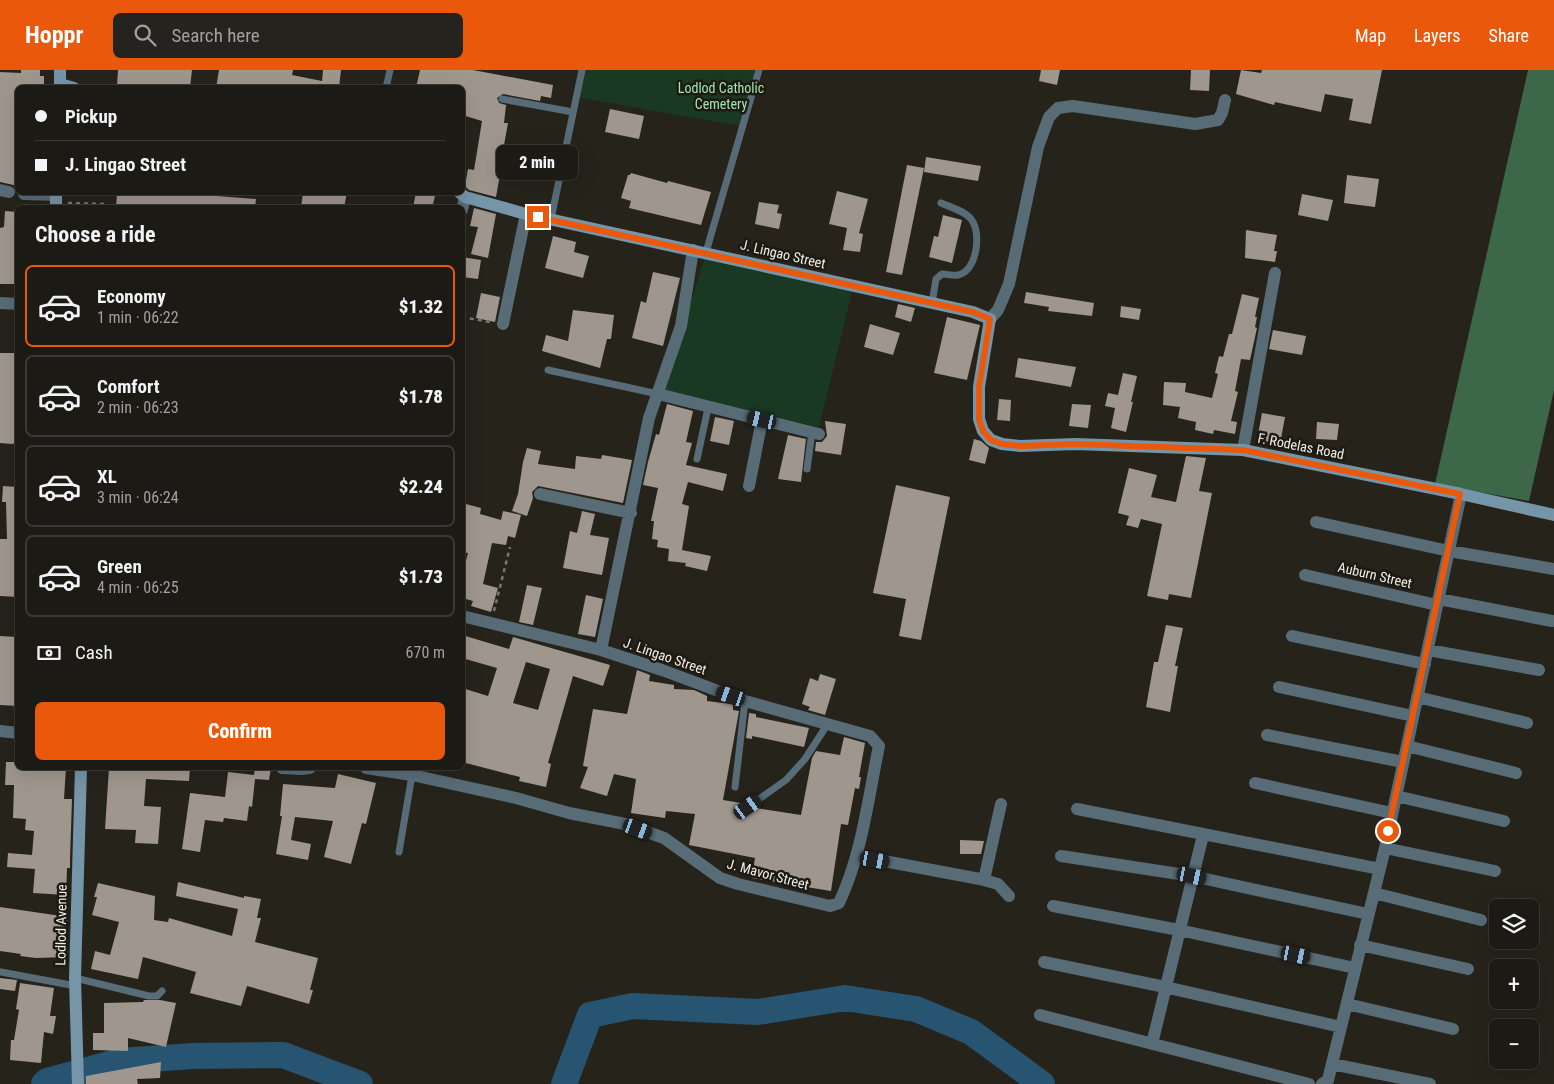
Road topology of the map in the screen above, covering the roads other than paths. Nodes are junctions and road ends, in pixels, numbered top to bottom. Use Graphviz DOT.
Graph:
graph roads {
  1 [pos="60,70"];
  2 [pos="390,70"];
  3 [pos="582,70"];
  4 [pos="759,70"];
  5 [pos="60,85"];
  6 [pos="387,85"];
  7 [pos="502,99"];
  8 [pos="1225,100"];
  9 [pos="573,112"];
  10 [pos="30,195"];
  11 [pos="462,195"];
  12 [pos="56,199"];
  13 [pos="941,203"];
  14 [pos="526,214"];
  15 [pos="551,219"];
  16 [pos="693,250"];
  17 [pos="706,252"];
  18 [pos="1275,273"];
  19 [pos="0,303"];
  20 [pos="932,303"];
  21 [pos="15,304"];
  22 [pos="990,319"];
  23 [pos="503,324"];
  24 [pos="548,370"];
  25 [pos="658,394"];
  26 [pos="708,408"];
  27 [pos="762,420"];
  28 [pos="815,433"];
  29 [pos="1243,450"];
  30 [pos="696,459"];
  31 [pos="807,469"];
  32 [pos="749,486"];
  33 [pos="540,494"];
  34 [pos="1460,494"];
  35 [pos="631,513"];
  36 [pos="1554,515"];
  37 [pos="1316,522"];
  38 [pos="1449,551"];
  39 [pos="1554,569"];
  40 [pos="1305,575"];
  41 [pos="1438,602"];
  42 [pos="465,617"];
  43 [pos="1552,621"];
  44 [pos="1292,636"];
  45 [pos="601,650"];
  46 [pos="1428,650"];
  47 [pos="1425,664"];
  48 [pos="1539,670"];
  49 [pos="1279,687"];
  50 [pos="1417,697"];
  51 [pos="745,701"];
  52 [pos="1413,716"];
  53 [pos="1527,723"];
  54 [pos="827,725"];
  55 [pos="0,731"];
  56 [pos="15,733"];
  57 [pos="1268,735"];
  58 [pos="879,746"];
  59 [pos="1407,746"];
  60 [pos="1403,762"];
  61 [pos="81,770"];
  62 [pos="379,770"];
  63 [pos="1516,773"];
  64 [pos="412,775"];
  65 [pos="1255,783"];
  66 [pos="735,786"];
  67 [pos="1396,796"];
  68 [pos="1001,804"];
  69 [pos="748,807"];
  70 [pos="1077,809"];
  71 [pos="1392,814"];
  72 [pos="1504,821"];
  73 [pos="1203,835"];
  74 [pos="1385,848"];
  75 [pos="399,852"];
  76 [pos="857,856"];
  77 [pos="1061,856"];
  78 [pos="1380,869"];
  79 [pos="1495,871"];
  80 [pos="1192,876"];
  81 [pos="984,880"];
  82 [pos="1374,894"];
  83 [pos="1009,896"];
  84 [pos="1053,906"];
  85 [pos="1368,914"];
  86 [pos="1481,920"];
  87 [pos="1179,930"];
  88 [pos="1360,945"];
  89 [pos="1044,962"];
  90 [pos="1355,968"];
  91 [pos="1468,969"];
  92 [pos="0,972"];
  93 [pos="76,982"];
  94 [pos="1166,987"];
  95 [pos="162,991"];
  96 [pos="1346,1004"];
  97 [pos="1040,1015"];
  98 [pos="1341,1028"];
  99 [pos="1453,1029"];
  100 [pos="1152,1044"];
  101 [pos="1332,1064"];
  102 [pos="78,1081"];
  103 [pos="1309,1084"];
  104 [pos="1322,1084"];
  105 [pos="1430,1084"];
  1 -- 5 [label="street"];
  2 -- 6 [label="lane"];
  3 -- 9 [label="lane"];
  4 -- 17 [label="lane"];
  7 -- 9 [label="lane"];
  8 -- 22 [label="street"];
  9 -- 15 [label="lane"];
  10 -- 12 [label="street"];
  11 -- 14 [label="street, J. Lingao Street"];
  13 -- 20 [label="lane"];
  14 -- 15 [label="street, J. Lingao Street"];
  14 -- 23 [label="street"];
  15 -- 16 [label="street, J. Lingao Street"];
  16 -- 17 [label="street, J. Lingao Street"];
  16 -- 25 [label="street"];
  17 -- 20 [label="street, J. Lingao Street"];
  18 -- 29 [label="street"];
  19 -- 21 [label="street"];
  20 -- 22 [label="street, J. Lingao Street"];
  22 -- 29 [label="street, F. Rodelas Road"];
  24 -- 25 [label="lane"];
  25 -- 26 [label="street"];
  25 -- 35 [label="street"];
  26 -- 27 [label="street"];
  26 -- 30 [label="lane"];
  27 -- 28 [label="street"];
  27 -- 32 [label="street"];
  28 -- 31 [label="lane"];
  29 -- 34 [label="street, F. Rodelas Road"];
  33 -- 35 [label="street"];
  34 -- 36 [label="street, F. Rodelas Road"];
  34 -- 38 [label="street"];
  35 -- 45 [label="street"];
  37 -- 38 [label="street"];
  38 -- 39 [label="street"];
  38 -- 41 [label="street"];
  40 -- 41 [label="street, Auburn Street"];
  41 -- 43 [label="street, Auburn Street"];
  41 -- 46 [label="street"];
  42 -- 45 [label="street, J. Lingao Street"];
  44 -- 47 [label="street"];
  45 -- 51 [label="street, J. Lingao Street"];
  46 -- 47 [label="street"];
  46 -- 48 [label="street"];
  47 -- 50 [label="street"];
  49 -- 52 [label="street"];
  50 -- 52 [label="street"];
  50 -- 53 [label="street"];
  51 -- 54 [label="street, J. Lingao Street"];
  51 -- 66 [label="lane"];
  52 -- 59 [label="street"];
  54 -- 58 [label="street, J. Lingao Street"];
  54 -- 69 [label="lane"];
  55 -- 56 [label="street"];
  57 -- 60 [label="street"];
  58 -- 76 [label="street, J. Mavor Street"];
  59 -- 60 [label="street"];
  59 -- 63 [label="street"];
  60 -- 67 [label="street"];
  61 -- 93 [label="street, Lodlod Avenue"];
  62 -- 64 [label="street, J. Mavor Street"];
  64 -- 75 [label="lane"];
  64 -- 76 [label="street, J. Mavor Street"];
  65 -- 71 [label="street"];
  67 -- 71 [label="street"];
  67 -- 72 [label="street"];
  68 -- 81 [label="street"];
  70 -- 73 [label="street"];
  71 -- 74 [label="street"];
  73 -- 78 [label="street"];
  73 -- 80 [label="street"];
  74 -- 78 [label="street"];
  74 -- 79 [label="street"];
  76 -- 81 [label="street"];
  77 -- 80 [label="street"];
  78 -- 82 [label="street"];
  80 -- 85 [label="street"];
  80 -- 87 [label="street"];
  81 -- 83 [label="street"];
  82 -- 85 [label="street"];
  82 -- 86 [label="street"];
  84 -- 87 [label="street"];
  85 -- 88 [label="street"];
  87 -- 90 [label="street"];
  87 -- 94 [label="street"];
  88 -- 90 [label="street"];
  88 -- 91 [label="street"];
  89 -- 94 [label="street"];
  90 -- 96 [label="street"];
  92 -- 93 [label="lane"];
  93 -- 95 [label="lane"];
  93 -- 102 [label="street, Lodlod Avenue"];
  94 -- 98 [label="street"];
  94 -- 100 [label="street"];
  96 -- 98 [label="street"];
  96 -- 99 [label="street"];
  97 -- 100 [label="street"];
  98 -- 101 [label="street"];
  100 -- 103 [label="street"];
  101 -- 104 [label="street"];
  101 -- 105 [label="street"];
}
